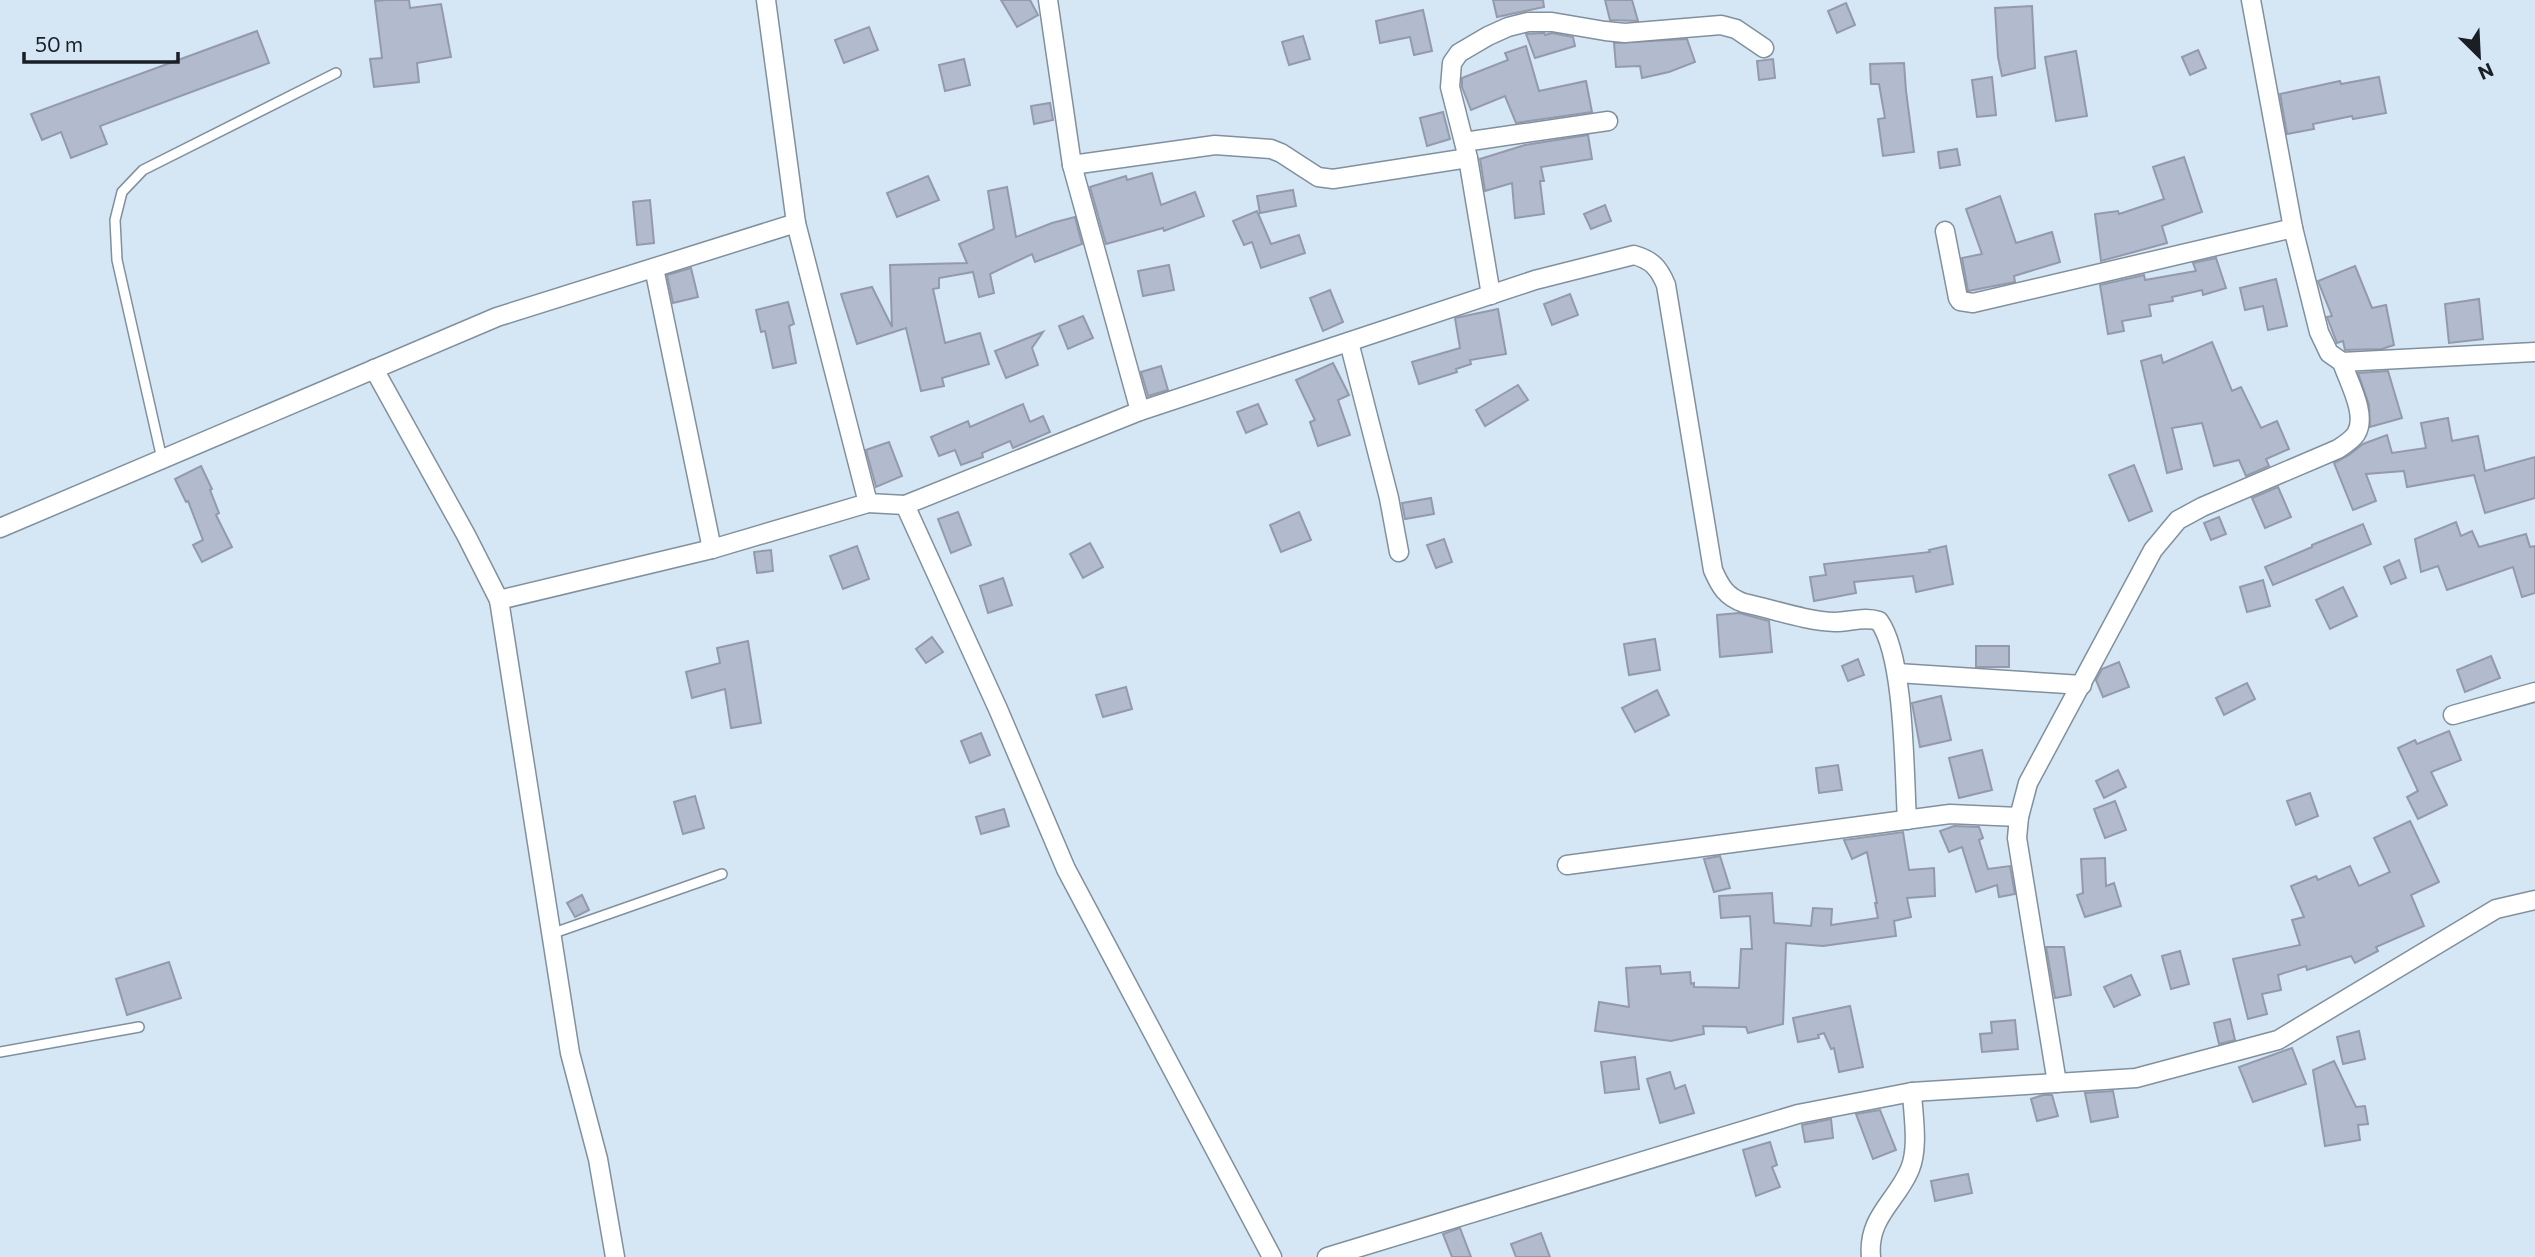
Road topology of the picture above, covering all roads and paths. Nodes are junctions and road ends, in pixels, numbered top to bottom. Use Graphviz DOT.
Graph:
graph roads {
  1 [pos="766,0"];
  2 [pos="1048,0"];
  3 [pos="2251,0"];
  4 [pos="1764,48"];
  5 [pos="336,73"];
  6 [pos="1608,121"];
  7 [pos="1466,150"];
  8 [pos="1072,165"];
  9 [pos="796,223"];
  10 [pos="2293,228"];
  11 [pos="1945,231"];
  12 [pos="654,268"];
  13 [pos="1491,295"];
  14 [pos="1349,342"];
  15 [pos="2535,352"];
  16 [pos="2342,362"];
  17 [pos="373,369"];
  18 [pos="1140,411"];
  19 [pos="162,459"];
  20 [pos="868,503"];
  21 [pos="905,505"];
  22 [pos="0,528"];
  23 [pos="712,549"];
  24 [pos="1399,552"];
  25 [pos="499,600"];
  26 [pos="1897,673"];
  27 [pos="2082,685"];
  28 [pos="2535,692"];
  29 [pos="2453,715"];
  30 [pos="2019,817"];
  31 [pos="1907,820"];
  32 [pos="1567,864"];
  33 [pos="722,874"];
  34 [pos="2535,900"];
  35 [pos="551,934"];
  36 [pos="139,1027"];
  37 [pos="0,1052"];
  38 [pos="2057,1083"];
  39 [pos="1912,1092"];
  40 [pos="615,1257"];
  41 [pos="1272,1257"];
  42 [pos="1327,1257"];
  43 [pos="1871,1257"];
  1 -- 9 [label="street"];
  2 -- 8 [label="street"];
  3 -- 10 [label="street"];
  4 -- 7 [label="street"];
  5 -- 19 [label="lane"];
  6 -- 7 [label="street"];
  7 -- 8 [label="street"];
  7 -- 13 [label="street"];
  8 -- 18 [label="street"];
  9 -- 12 [label="street"];
  9 -- 20 [label="street"];
  10 -- 11 [label="street"];
  10 -- 16 [label="street"];
  12 -- 17 [label="street"];
  12 -- 23 [label="street"];
  13 -- 14 [label="street"];
  13 -- 26 [label="street"];
  14 -- 18 [label="street"];
  14 -- 24 [label="street"];
  15 -- 16 [label="street"];
  16 -- 27 [label="street"];
  17 -- 19 [label="street"];
  17 -- 25 [label="street"];
  18 -- 21 [label="street"];
  19 -- 22 [label="street"];
  20 -- 21 [label="street"];
  20 -- 23 [label="street"];
  21 -- 41 [label="street"];
  23 -- 25 [label="street"];
  25 -- 35 [label="street"];
  26 -- 27 [label="street"];
  26 -- 31 [label="street"];
  27 -- 30 [label="street"];
  28 -- 29 [label="street"];
  30 -- 31 [label="street"];
  30 -- 38 [label="street"];
  31 -- 32 [label="street"];
  33 -- 35 [label="lane"];
  34 -- 38 [label="street"];
  35 -- 40 [label="street"];
  36 -- 37 [label="lane"];
  38 -- 39 [label="street"];
  39 -- 42 [label="street"];
  39 -- 43 [label="street"];
}
